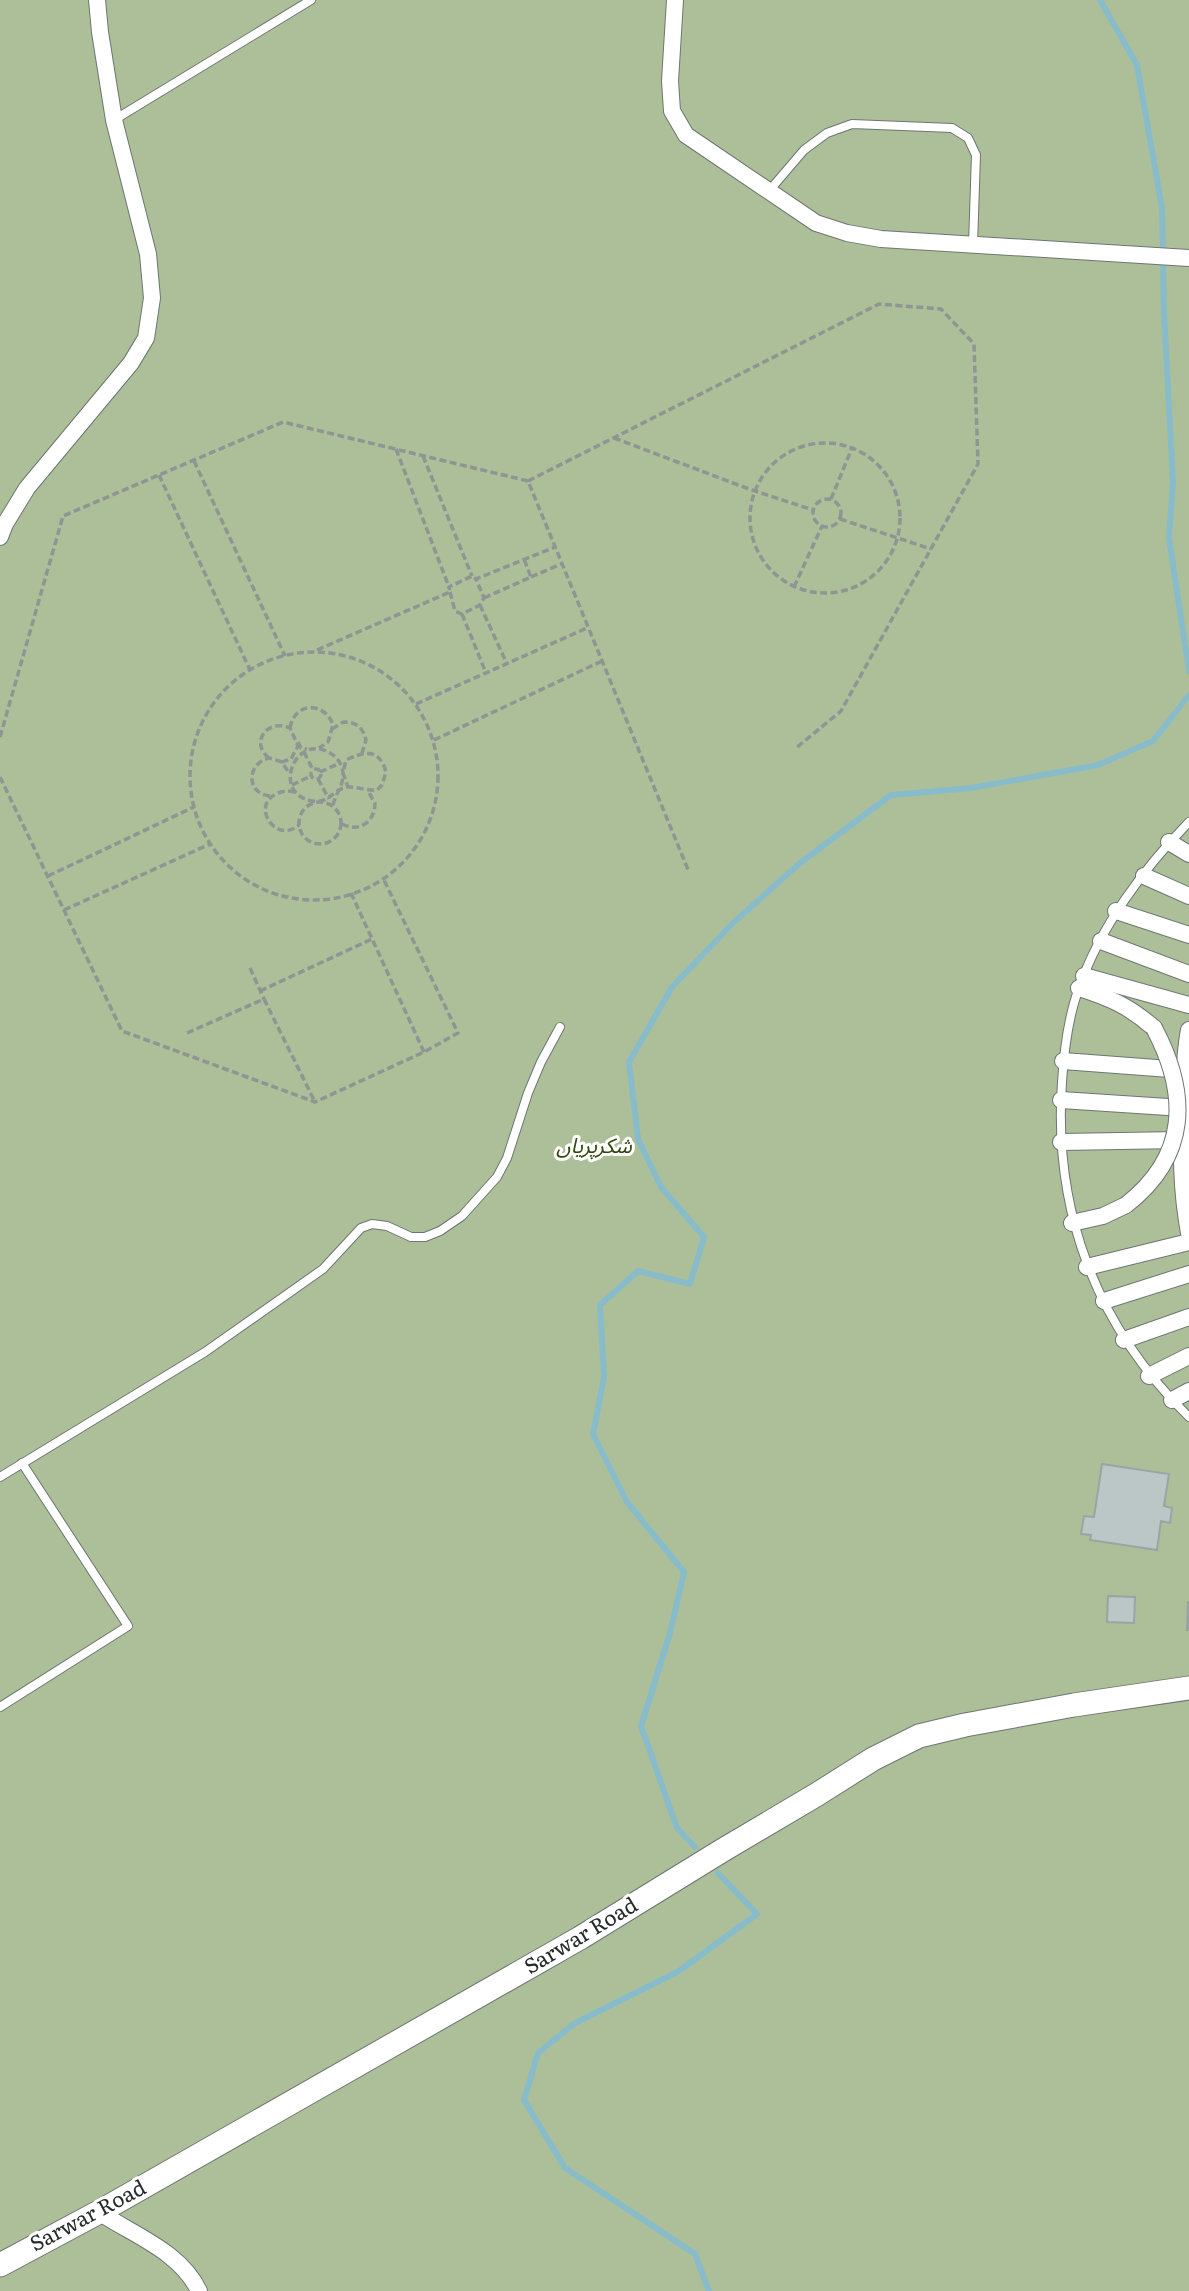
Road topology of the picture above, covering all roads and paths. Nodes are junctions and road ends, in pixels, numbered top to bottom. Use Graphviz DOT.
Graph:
graph roads {
  1 [pos="97,0"];
  2 [pos="311,0"];
  3 [pos="675,0"];
  4 [pos="114,120"];
  5 [pos="769,191"];
  6 [pos="973,244"];
  7 [pos="1189,258"];
  8 [pos="613,438"];
  9 [pos="852,448"];
  10 [pos="396,449"];
  11 [pos="423,456"];
  12 [pos="193,460"];
  13 [pos="159,475"];
  14 [pos="528,481"];
  15 [pos="754,491"];
  16 [pos="831,499"];
  17 [pos="813,510"];
  18 [pos="840,519"];
  19 [pos="822,526"];
  20 [pos="0,537"];
  21 [pos="898,538"];
  22 [pos="555,547"];
  23 [pos="931,549"];
  24 [pos="524,559"];
  25 [pos="562,564"];
  26 [pos="474,577"];
  27 [pos="531,577"];
  28 [pos="794,587"];
  29 [pos="449,589"];
  30 [pos="484,598"];
  31 [pos="480,605"];
  32 [pos="462,614"];
  33 [pos="588,628"];
  34 [pos="315,651"];
  35 [pos="285,656"];
  36 [pos="602,661"];
  37 [pos="507,664"];
  38 [pos="250,670"];
  39 [pos="486,673"];
  40 [pos="416,704"];
  41 [pos="290,728"];
  42 [pos="332,729"];
  43 [pos="0,737"];
  44 [pos="434,740"];
  45 [pos="298,742"];
  46 [pos="328,742"];
  47 [pos="796,748"];
  48 [pos="315,749"];
  49 [pos="304,752"];
  50 [pos="362,753"];
  51 [pos="332,754"];
  52 [pos="269,758"];
  53 [pos="346,760"];
  54 [pos="282,762"];
  55 [pos="340,763"];
  56 [pos="313,770"];
  57 [pos="320,772"];
  58 [pos="343,773"];
  59 [pos="290,775"];
  60 [pos="311,776"];
  61 [pos="0,777"];
  62 [pos="318,778"];
  63 [pos="292,785"];
  64 [pos="348,787"];
  65 [pos="286,790"];
  66 [pos="369,791"];
  67 [pos="297,793"];
  68 [pos="336,793"];
  69 [pos="270,796"];
  70 [pos="329,799"];
  71 [pos="320,802"];
  72 [pos="333,805"];
  73 [pos="194,807"];
  74 [pos="305,807"];
  75 [pos="1189,822"];
  76 [pos="341,824"];
  77 [pos="299,825"];
  78 [pos="1169,842"];
  79 [pos="210,844"];
  80 [pos="1189,854"];
  81 [pos="689,872"];
  82 [pos="48,876"];
  83 [pos="1144,876"];
  84 [pos="383,878"];
  85 [pos="351,893"];
  86 [pos="1189,896"];
  87 [pos="64,910"];
  88 [pos="1116,911"];
  89 [pos="1189,936"];
  90 [pos="372,939"];
  91 [pos="1101,942"];
  92 [pos="250,968"];
  93 [pos="1189,974"];
  94 [pos="1081,982"];
  95 [pos="260,991"];
  96 [pos="264,999"];
  97 [pos="1189,1005"];
  98 [pos="560,1027"];
  99 [pos="1189,1030"];
  100 [pos="187,1034"];
  101 [pos="424,1052"];
  102 [pos="1063,1061"];
  103 [pos="1184,1070"];
  104 [pos="1061,1100"];
  105 [pos="315,1102"];
  106 [pos="1183,1108"];
  107 [pos="1180,1140"];
  108 [pos="1061,1142"];
  109 [pos="1072,1223"];
  110 [pos="1189,1233"];
  111 [pos="1189,1242"];
  112 [pos="1087,1267"];
  113 [pos="1189,1274"];
  114 [pos="1104,1301"];
  115 [pos="1189,1317"];
  116 [pos="1124,1340"];
  117 [pos="1189,1356"];
  118 [pos="1149,1376"];
  119 [pos="1189,1391"];
  120 [pos="1172,1400"];
  121 [pos="1189,1417"];
  122 [pos="22,1463"];
  123 [pos="0,1477"];
  124 [pos="1189,1688"];
  125 [pos="0,1707"];
  126 [pos="99,2212"];
  127 [pos="3,2256"];
  128 [pos="199,2291"];
  1 -- 4 [label="street"];
  2 -- 4 [label="lane"];
  3 -- 5 [label="street"];
  4 -- 20 [label="street"];
  5 -- 6 [label="street"];
  5 -- 6 [label="lane"];
  6 -- 7 [label="street"];
  8 -- 14 [label="path"];
  8 -- 15 [label="path"];
  8 -- 23 [label="path"];
  9 -- 15 [label="path"];
  9 -- 16 [label="path"];
  9 -- 21 [label="path"];
  10 -- 11 [label="path"];
  10 -- 12 [label="path"];
  10 -- 29 [label="path"];
  11 -- 14 [label="path"];
  11 -- 26 [label="path"];
  12 -- 13 [label="path"];
  12 -- 35 [label="path"];
  13 -- 38 [label="path"];
  13 -- 43 [label="path"];
  14 -- 22 [label="path"];
  15 -- 17 [label="path"];
  15 -- 28 [label="path"];
  16 -- 17 [label="path"];
  16 -- 18 [label="path"];
  17 -- 19 [label="path"];
  18 -- 19 [label="path"];
  18 -- 21 [label="path"];
  19 -- 28 [label="path"];
  21 -- 23 [label="path"];
  21 -- 28 [label="path"];
  22 -- 24 [label="path"];
  22 -- 25 [label="path"];
  23 -- 47 [label="path"];
  24 -- 26 [label="path"];
  24 -- 27 [label="path"];
  25 -- 27 [label="path"];
  25 -- 33 [label="path"];
  26 -- 29 [label="path"];
  26 -- 30 [label="path"];
  27 -- 30 [label="path"];
  29 -- 32 [label="path"];
  29 -- 34 [label="path"];
  30 -- 31 [label="path"];
  31 -- 32 [label="path"];
  31 -- 37 [label="path"];
  32 -- 39 [label="path"];
  33 -- 36 [label="path"];
  33 -- 37 [label="path"];
  34 -- 35 [label="path"];
  34 -- 40 [label="path"];
  35 -- 38 [label="path"];
  36 -- 44 [label="path"];
  36 -- 81 [label="path"];
  37 -- 39 [label="path"];
  38 -- 73 [label="path"];
  39 -- 40 [label="path"];
  40 -- 44 [label="path"];
  41 -- 45 [label="path"];
  41 -- 46 [label="path"];
  41 -- 52 [label="path"];
  42 -- 50 [label="path"];
  44 -- 84 [label="path"];
  45 -- 48 [label="path"];
  45 -- 54 [label="path"];
  46 -- 48 [label="path"];
  46 -- 51 [label="path"];
  48 -- 49 [label="path"];
  48 -- 51 [label="path"];
  49 -- 56 [label="path"];
  49 -- 59 [label="path"];
  50 -- 53 [label="path"];
  50 -- 66 [label="path"];
  51 -- 53 [label="path"];
  51 -- 55 [label="path"];
  52 -- 54 [label="path"];
  52 -- 69 [label="path"];
  53 -- 58 [label="path"];
  54 -- 59 [label="path"];
  55 -- 57 [label="path"];
  55 -- 58 [label="path"];
  56 -- 57 [label="path"];
  56 -- 60 [label="path"];
  57 -- 62 [label="path"];
  58 -- 64 [label="path"];
  58 -- 68 [label="path"];
  59 -- 63 [label="path"];
  59 -- 65 [label="path"];
  60 -- 62 [label="path"];
  60 -- 63 [label="path"];
  61 -- 82 [label="path"];
  62 -- 70 [label="path"];
  63 -- 67 [label="path"];
  64 -- 66 [label="path"];
  64 -- 68 [label="path"];
  65 -- 67 [label="path"];
  65 -- 69 [label="path"];
  66 -- 76 [label="path"];
  67 -- 71 [label="path"];
  67 -- 74 [label="path"];
  68 -- 70 [label="path"];
  68 -- 72 [label="path"];
  69 -- 77 [label="path"];
  70 -- 71 [label="path"];
  71 -- 72 [label="path"];
  71 -- 74 [label="path"];
  72 -- 76 [label="path"];
  73 -- 79 [label="path"];
  73 -- 82 [label="path"];
  74 -- 77 [label="path"];
  75 -- 78 [label="lane"];
  76 -- 77 [label="path"];
  78 -- 80 [label="street"];
  78 -- 83 [label="lane"];
  79 -- 85 [label="path"];
  79 -- 87 [label="path"];
  82 -- 87 [label="path"];
  83 -- 86 [label="street"];
  83 -- 88 [label="lane"];
  84 -- 85 [label="path"];
  84 -- 101 [label="path"];
  85 -- 90 [label="path"];
  87 -- 105 [label="path"];
  88 -- 89 [label="street"];
  88 -- 91 [label="lane"];
  90 -- 95 [label="path"];
  90 -- 101 [label="path"];
  91 -- 93 [label="street"];
  91 -- 94 [label="lane"];
  92 -- 95 [label="path"];
  94 -- 97 [label="street"];
  94 -- 102 [label="lane"];
  94 -- 109 [label="street, bridge"];
  95 -- 96 [label="path"];
  96 -- 100 [label="path"];
  96 -- 105 [label="path"];
  98 -- 122 [label="lane"];
  99 -- 103 [label="street"];
  101 -- 105 [label="path"];
  102 -- 103 [label="street"];
  102 -- 104 [label="lane"];
  103 -- 106 [label="street"];
  104 -- 106 [label="street"];
  104 -- 108 [label="lane"];
  106 -- 107 [label="street"];
  107 -- 108 [label="street"];
  107 -- 110 [label="street"];
  108 -- 109 [label="lane"];
  109 -- 112 [label="lane"];
  111 -- 112 [label="street"];
  112 -- 114 [label="lane"];
  113 -- 114 [label="street"];
  114 -- 116 [label="lane"];
  115 -- 116 [label="street"];
  116 -- 118 [label="lane"];
  117 -- 118 [label="street"];
  118 -- 120 [label="lane"];
  119 -- 120 [label="street"];
  120 -- 121 [label="lane"];
  122 -- 123 [label="lane"];
  122 -- 125 [label="lane"];
  124 -- 126 [label="main road, Sarwar Road"];
  126 -- 127 [label="main road, Sarwar Road"];
  126 -- 128 [label="street"];
}
